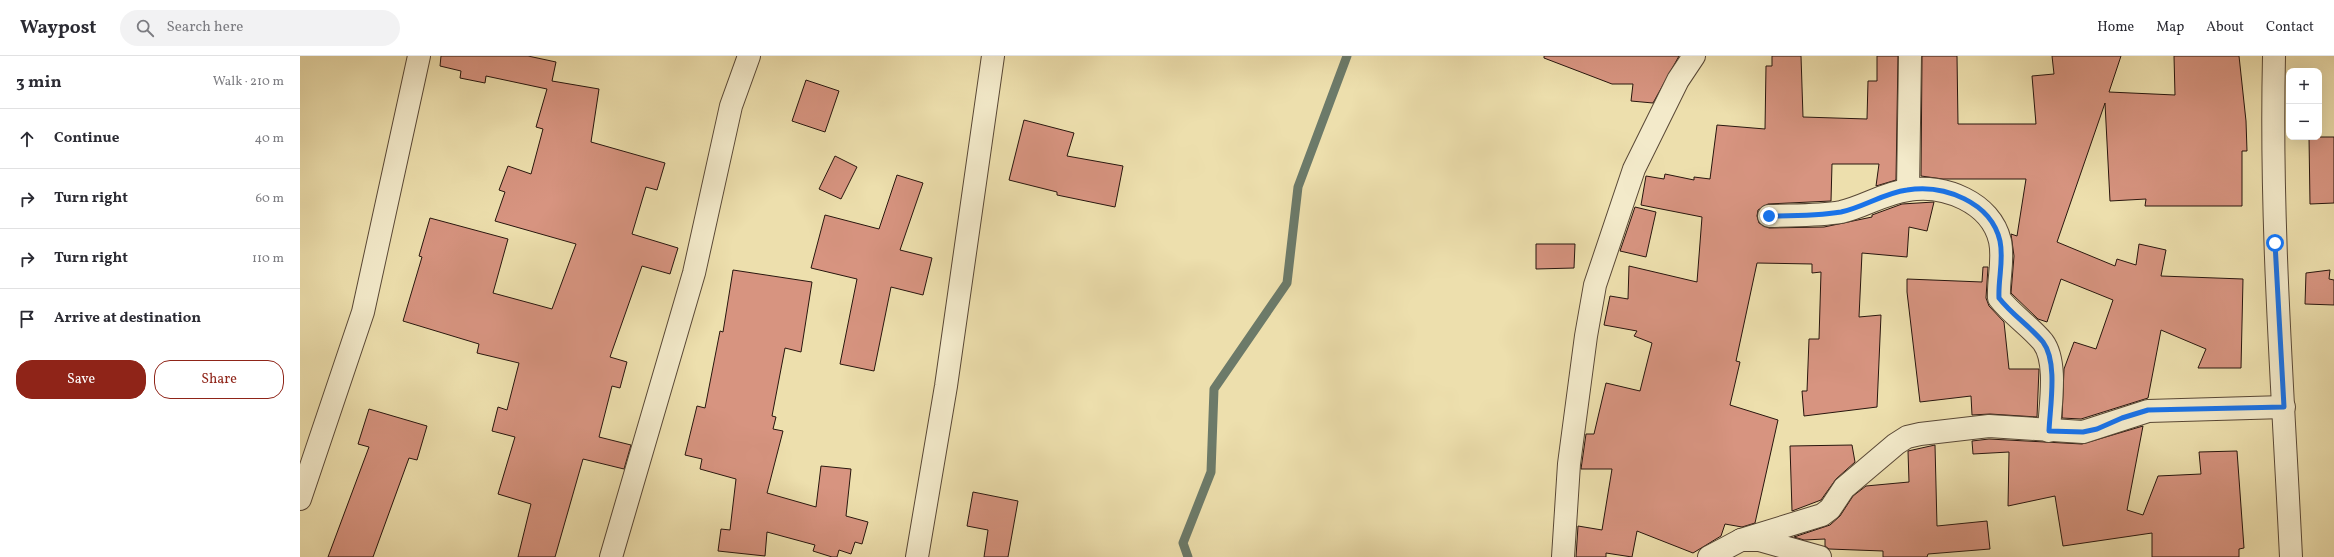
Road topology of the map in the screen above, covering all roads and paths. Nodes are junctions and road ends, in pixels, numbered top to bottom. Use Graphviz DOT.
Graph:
graph roads {
  1 [pos="419,56"];
  2 [pos="749,56"];
  3 [pos="993,56"];
  4 [pos="1694,56"];
  5 [pos="1910,56"];
  6 [pos="2274,56"];
  7 [pos="1908,190"];
  8 [pos="1769,216"];
  9 [pos="2284,407"];
  10 [pos="2049,431"];
  11 [pos="300,499"];
  12 [pos="1741,540"];
  13 [pos="611,557"];
  14 [pos="917,557"];
  15 [pos="1563,557"];
  16 [pos="1709,557"];
  17 [pos="1820,557"];
  18 [pos="2291,557"];
  1 -- 11 [label="street"];
  2 -- 13 [label="street"];
  3 -- 14 [label="street"];
  4 -- 15 [label="street"];
  5 -- 7 [label="street"];
  6 -- 9 [label="street"];
  7 -- 8 [label="street"];
  7 -- 10 [label="street"];
  9 -- 10 [label="street"];
  9 -- 18 [label="street"];
  10 -- 12 [label="street"];
  12 -- 16 [label="street"];
  12 -- 17 [label="street"];
}
